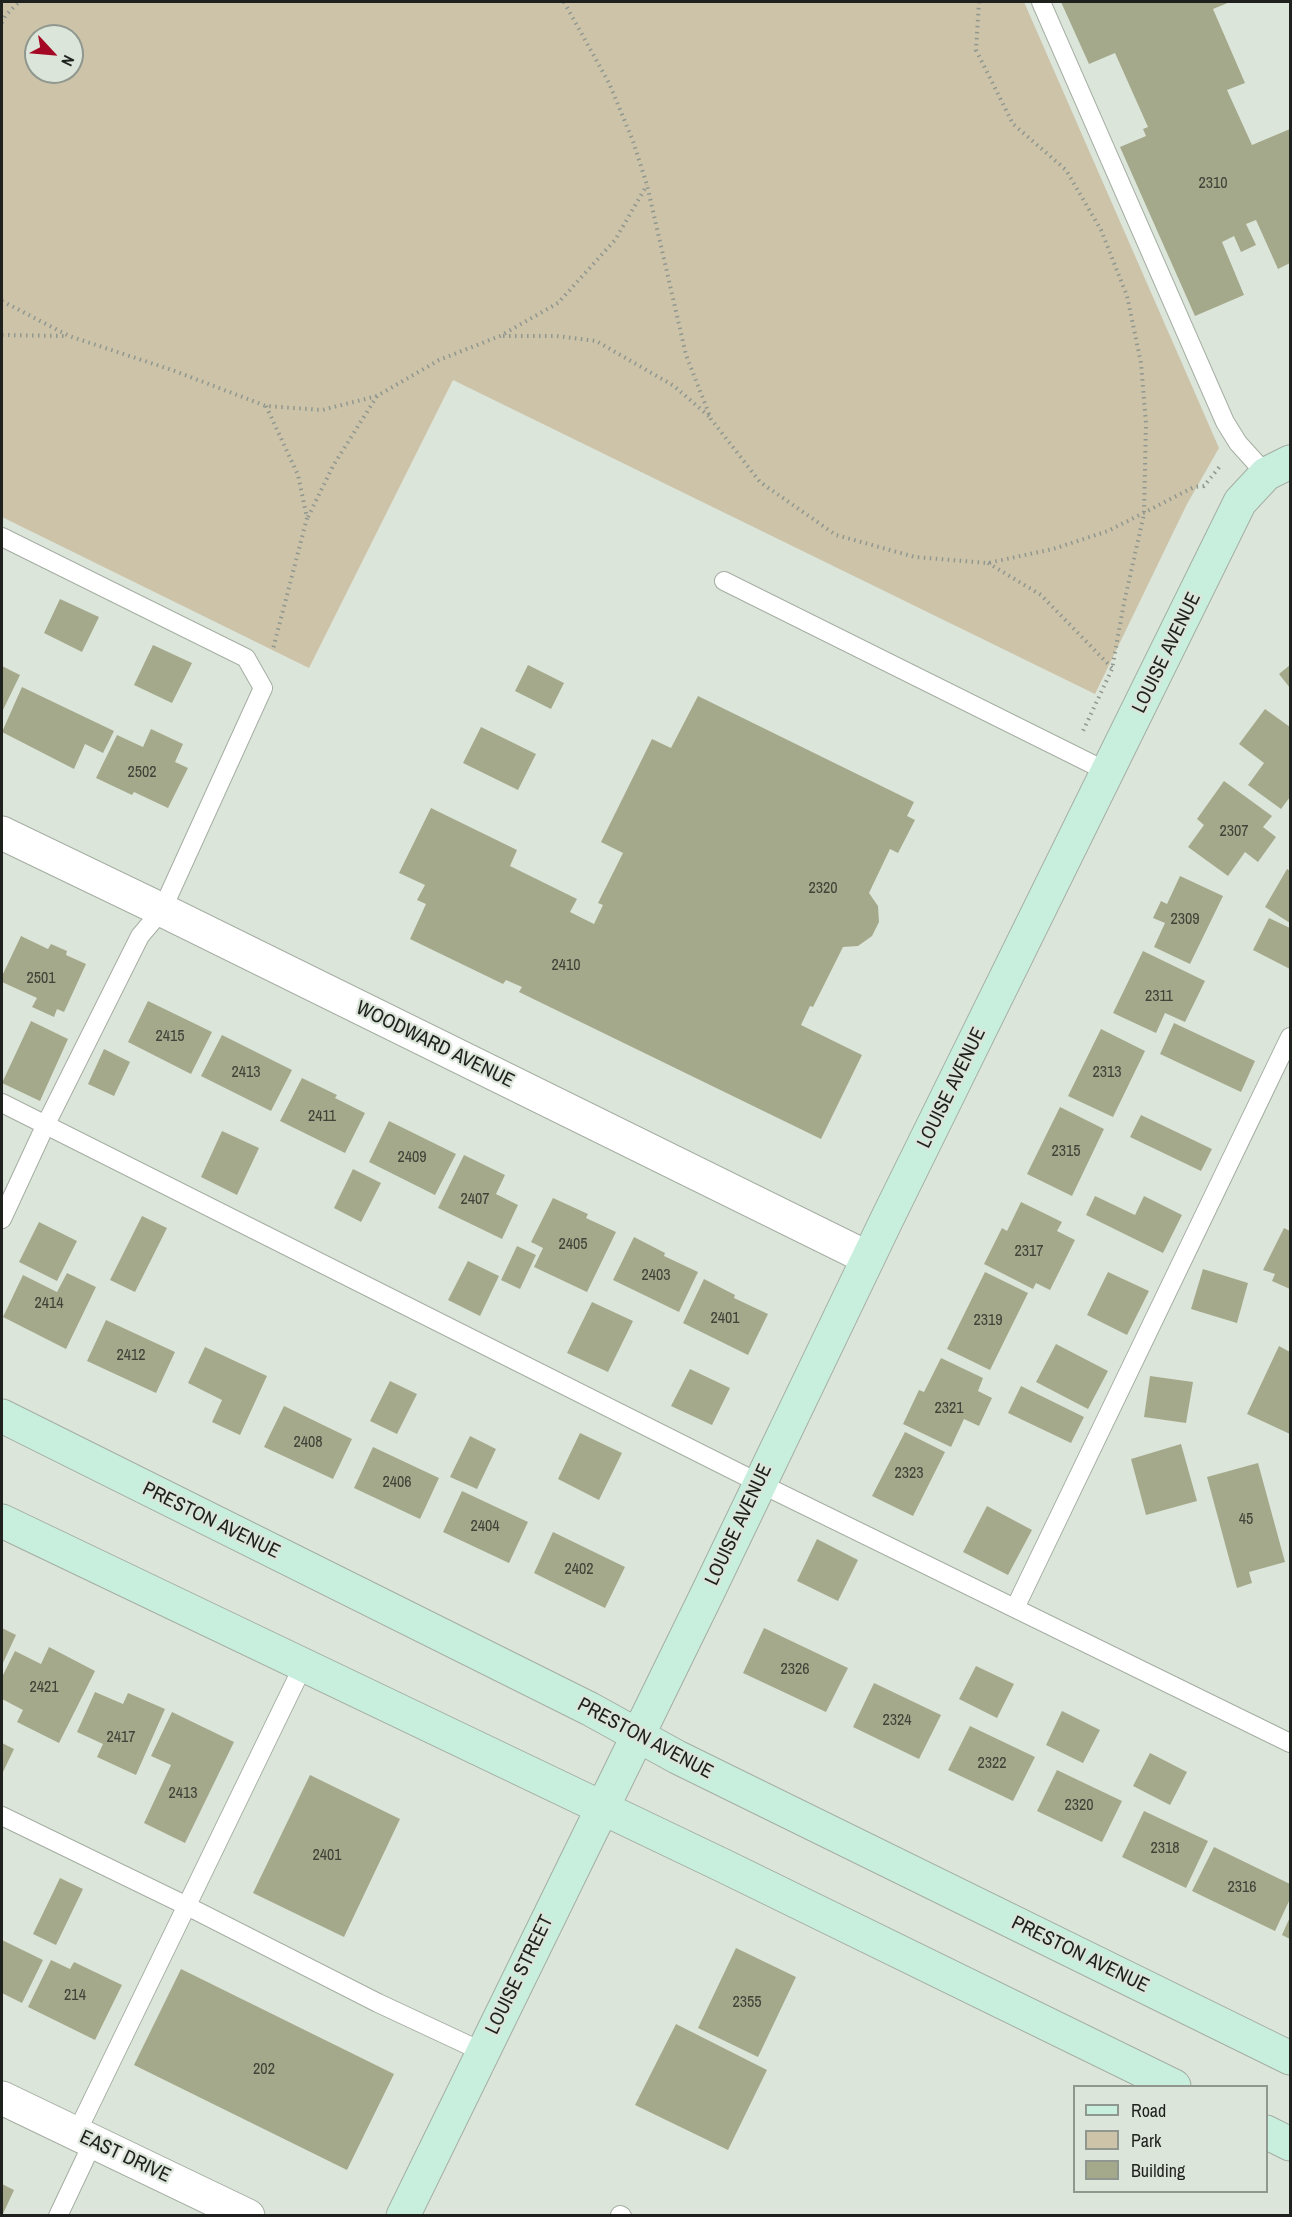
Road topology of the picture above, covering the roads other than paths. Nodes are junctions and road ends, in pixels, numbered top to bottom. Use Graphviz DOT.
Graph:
graph roads {
  1 [pos="1041,2"];
  2 [pos="1278,468"];
  3 [pos="2,537"];
  4 [pos="724,581"];
  5 [pos="1108,772"];
  6 [pos="2,833"];
  7 [pos="162,910"];
  8 [pos="1290,1037"];
  9 [pos="2,1103"];
  10 [pos="46,1124"];
  11 [pos="2,1219"];
  12 [pos="868,1258"];
  13 [pos="2,1416"];
  14 [pos="759,1483"];
  15 [pos="2,1521"];
  16 [pos="1015,1608"];
  17 [pos="303,1666"];
  18 [pos="637,1735"];
  19 [pos="1290,1743"];
  20 [pos="601,1808"];
  21 [pos="2,1816"];
  22 [pos="187,1906"];
  23 [pos="483,2052"];
  24 [pos="1290,2058"];
  25 [pos="1172,2085"];
  26 [pos="2,2098"];
  27 [pos="1268,2133"];
  28 [pos="85,2138"];
  29 [pos="1290,2144"];
  30 [pos="58,2216"];
  31 [pos="248,2216"];
  32 [pos="403,2216"];
  1 -- 2 [label="lane"];
  2 -- 5 [label="main road, LOUISE AVENUE"];
  3 -- 7 [label="lane"];
  4 -- 5 [label="lane"];
  5 -- 12 [label="main road, LOUISE AVENUE"];
  6 -- 7 [label="street, WOODWARD AVENUE"];
  7 -- 10 [label="lane"];
  7 -- 12 [label="street, WOODWARD AVENUE"];
  8 -- 16 [label="lane"];
  9 -- 10 [label="lane"];
  10 -- 11 [label="lane"];
  10 -- 14 [label="lane"];
  12 -- 14 [label="main road, LOUISE AVENUE"];
  13 -- 18 [label="main road, PRESTON AVENUE"];
  14 -- 16 [label="lane"];
  14 -- 18 [label="main road, LOUISE AVENUE"];
  15 -- 17 [label="main road"];
  16 -- 19 [label="lane"];
  17 -- 20 [label="main road"];
  17 -- 22 [label="lane"];
  18 -- 20 [label="main road, LOUISE STREET"];
  18 -- 24 [label="main road, PRESTON AVENUE"];
  20 -- 23 [label="main road, LOUISE STREET"];
  20 -- 25 [label="main road"];
  21 -- 22 [label="lane"];
  22 -- 23 [label="lane"];
  22 -- 28 [label="lane"];
  23 -- 32 [label="main road, LOUISE STREET"];
  26 -- 28 [label="street, EAST DRIVE"];
  27 -- 29 [label="main road"];
  28 -- 30 [label="lane"];
  28 -- 31 [label="street, EAST DRIVE"];
}
